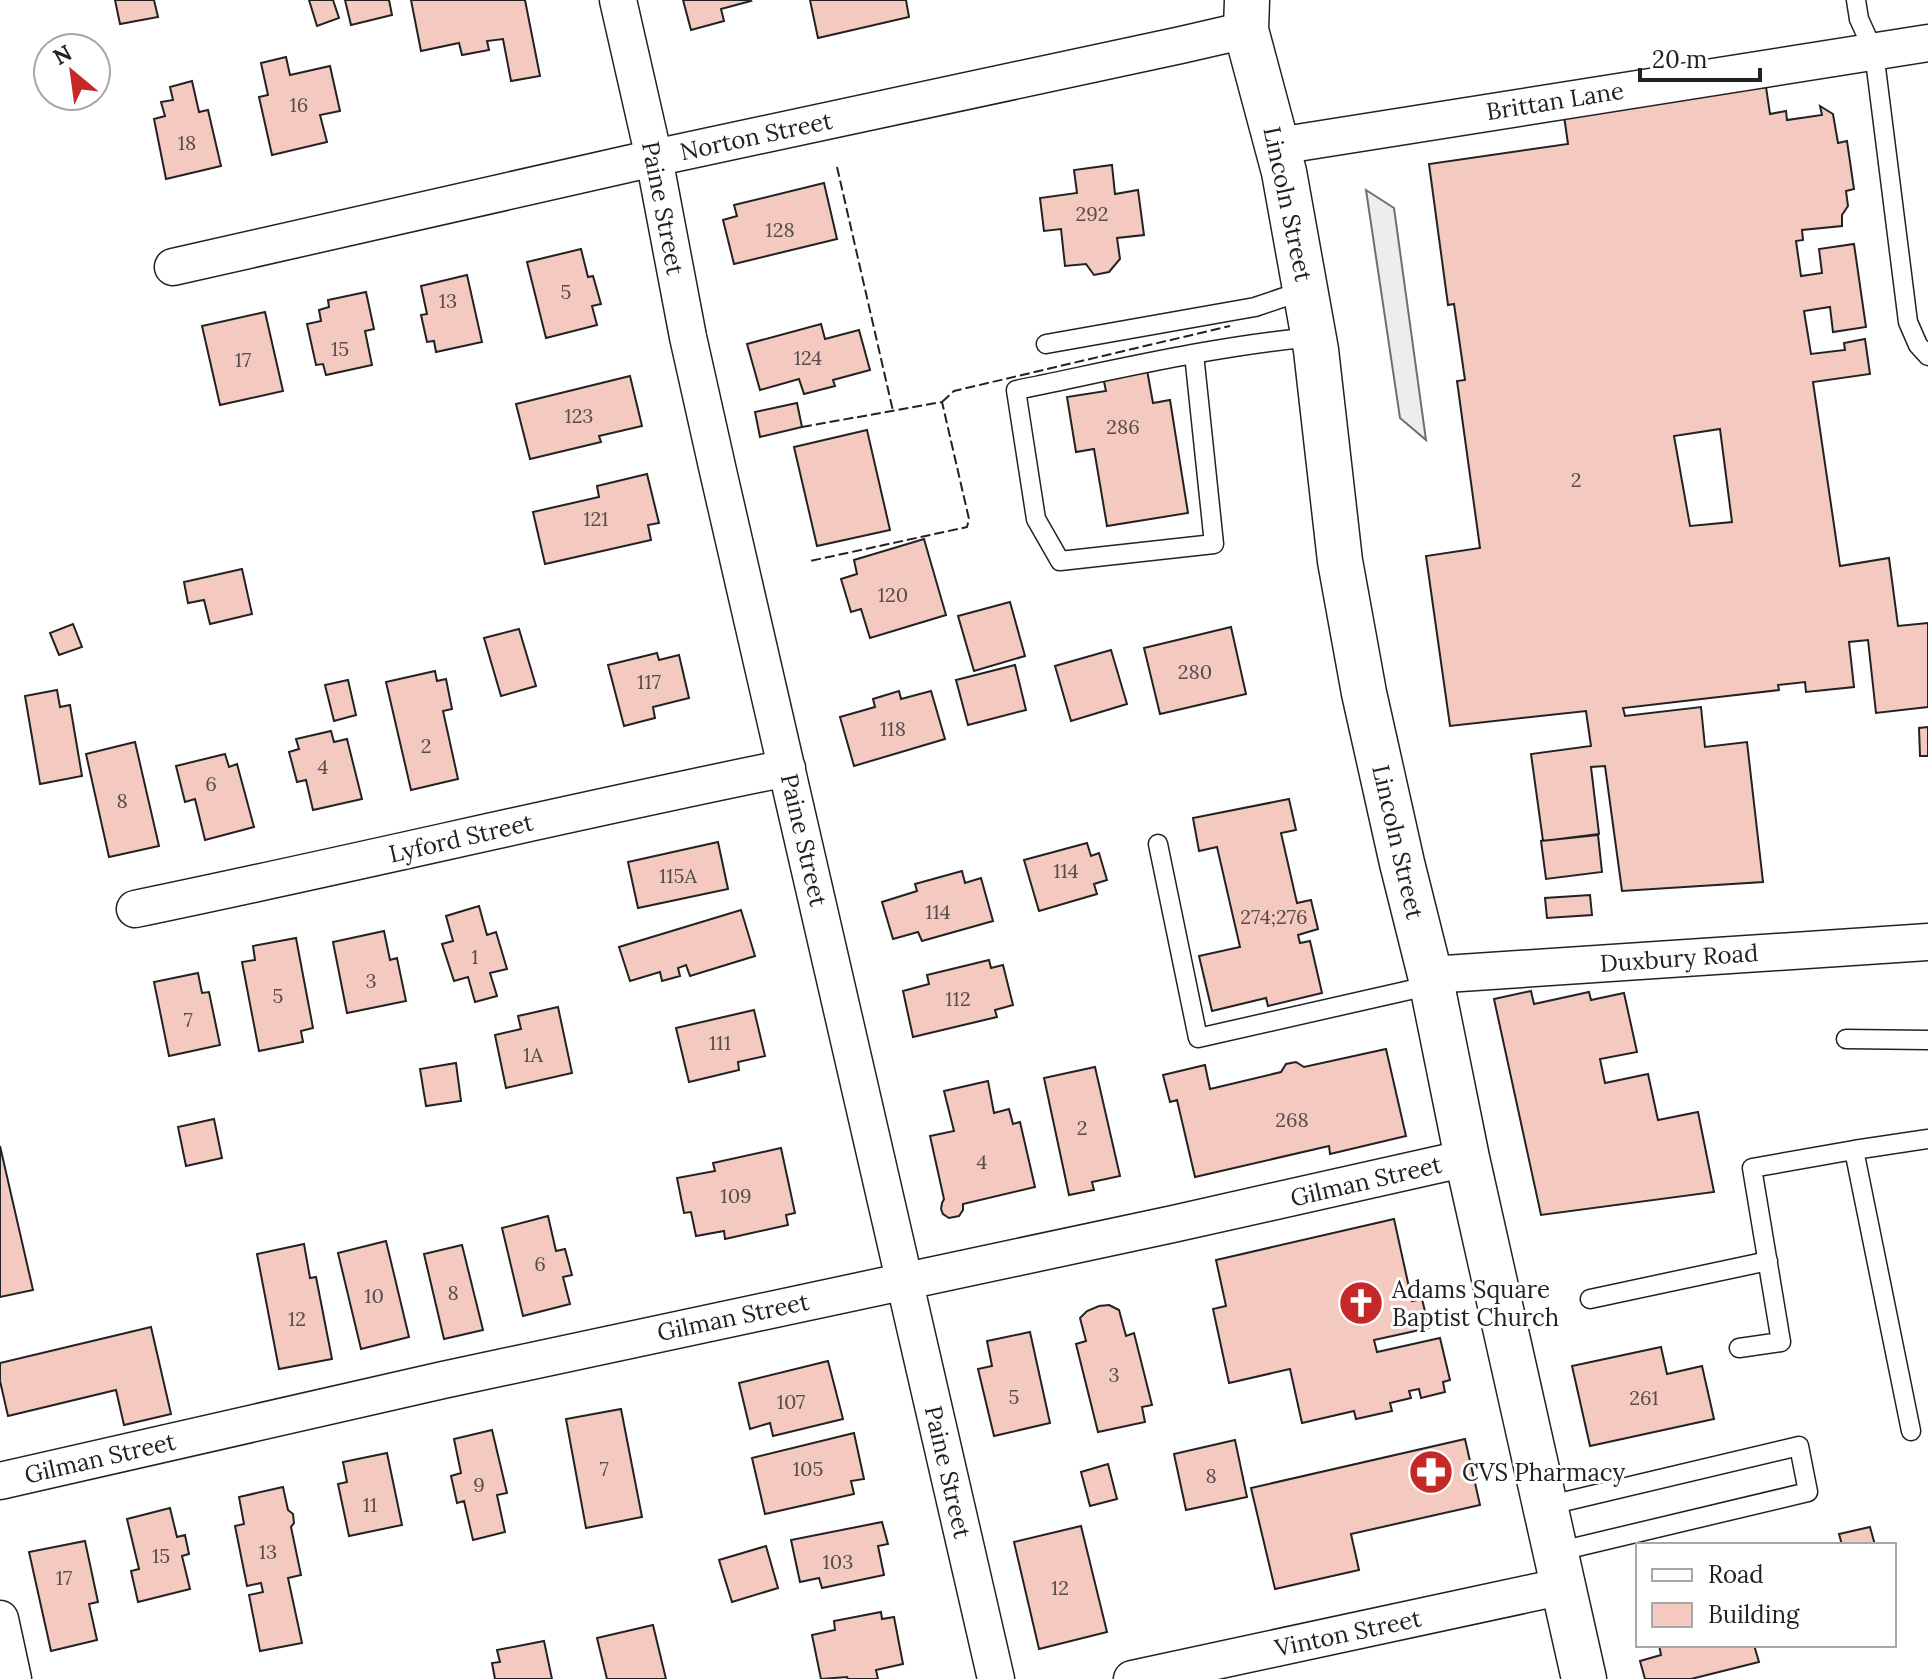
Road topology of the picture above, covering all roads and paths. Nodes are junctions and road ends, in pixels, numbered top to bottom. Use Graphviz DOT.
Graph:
graph roads {
  1 [pos="618,0"];
  2 [pos="1856,0"];
  3 [pos="1242,10"];
  4 [pos="1928,43"];
  5 [pos="1874,52"];
  6 [pos="1278,146"];
  7 [pos="654,158"];
  8 [pos="173,267"];
  9 [pos="1305,290"];
  10 [pos="1314,337"];
  11 [pos="1046,344"];
  12 [pos="1194,354"];
  13 [pos="1928,356"];
  14 [pos="787,768"];
  15 [pos="1158,844"];
  16 [pos="135,909"];
  17 [pos="1928,942"];
  18 [pos="1431,980"];
  19 [pos="1846,1039"];
  20 [pos="1928,1040"];
  21 [pos="1928,1139"];
  22 [pos="1854,1150"];
  23 [pos="1467,1158"];
  24 [pos="1768,1261"];
  25 [pos="905,1281"];
  26 [pos="1590,1299"];
  27 [pos="1739,1348"];
  28 [pos="1911,1431"];
  29 [pos="0,1481"];
  30 [pos="1546,1506"];
  31 [pos="1644,1543"];
  32 [pos="1636,1545"];
  33 [pos="1560,1569"];
  34 [pos="0,1619"];
  35 [pos="13,1679"];
  36 [pos="996,1679"];
  37 [pos="1132,1679"];
  38 [pos="1584,1679"];
  1 -- 7 [label="street, Paine Street"];
  2 -- 5 [label="lane"];
  3 -- 6 [label="main road, Lincoln Street"];
  3 -- 7 [label="street, Norton Street"];
  4 -- 5 [label="street, Brittan Lane"];
  5 -- 6 [label="street, Brittan Lane"];
  5 -- 13 [label="lane"];
  6 -- 9 [label="main road, Lincoln Street"];
  7 -- 8 [label="street, Norton Street"];
  7 -- 14 [label="street, Paine Street"];
  9 -- 10 [label="main road, Lincoln Street"];
  9 -- 11 [label="lane"];
  10 -- 12 [label="lane"];
  10 -- 18 [label="main road, Lincoln Street"];
  12 -- 12 [label="lane"];
  14 -- 16 [label="street, Lyford Street"];
  14 -- 25 [label="street, Paine Street"];
  15 -- 18 [label="lane"];
  17 -- 18 [label="street, Duxbury Road"];
  18 -- 23 [label="main road, Lincoln Street"];
  19 -- 20 [label="lane"];
  21 -- 22 [label="lane"];
  22 -- 24 [label="lane"];
  22 -- 28 [label="lane"];
  23 -- 25 [label="street, Gilman Street"];
  23 -- 30 [label="main road, Lincoln Street"];
  24 -- 26 [label="lane"];
  24 -- 27 [label="lane"];
  25 -- 29 [label="street, Gilman Street"];
  25 -- 36 [label="street, Paine Street"];
  30 -- 31 [label="lane"];
  30 -- 33 [label="main road, Lincoln Street"];
  32 -- 33 [label="lane"];
  33 -- 37 [label="street, Vinton Street"];
  33 -- 38 [label="main road, Lincoln Street"];
  34 -- 35 [label="street"];
}
